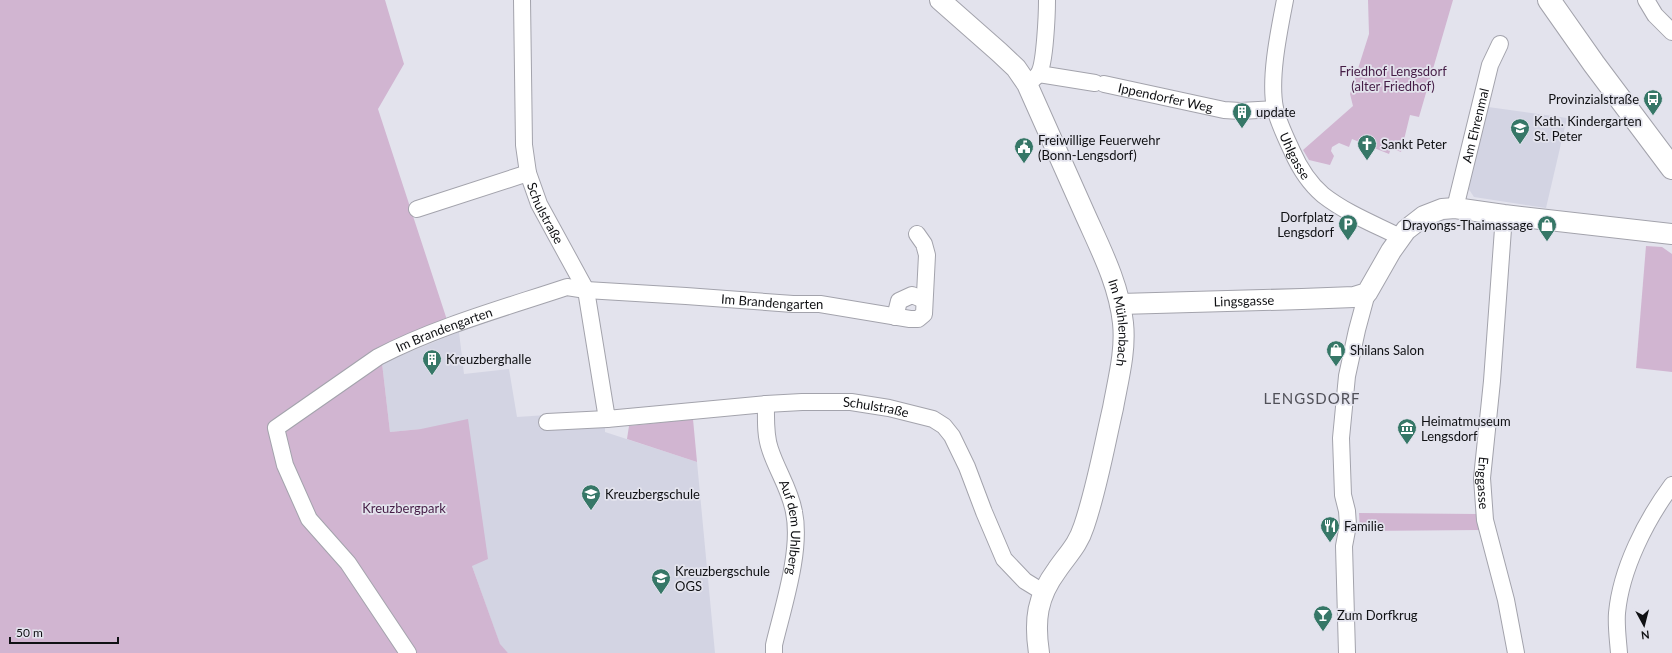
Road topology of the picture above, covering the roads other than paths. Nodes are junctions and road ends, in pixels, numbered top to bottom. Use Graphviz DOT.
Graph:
graph roads {
  1 [pos="522,0"];
  2 [pos="940,0"];
  3 [pos="1047,0"];
  4 [pos="1285,0"];
  5 [pos="1549,0"];
  6 [pos="1646,0"];
  7 [pos="1672,32"];
  8 [pos="1500,44"];
  9 [pos="1033,79"];
  10 [pos="1275,109"];
  11 [pos="1672,168"];
  12 [pos="528,173"];
  13 [pos="1455,208"];
  14 [pos="417,209"];
  15 [pos="1504,215"];
  16 [pos="917,234"];
  17 [pos="1672,234"];
  18 [pos="1400,237"];
  19 [pos="586,290"];
  20 [pos="1367,293"];
  21 [pos="1120,304"];
  22 [pos="766,404"];
  23 [pos="607,419"];
  24 [pos="548,422"];
  25 [pos="1672,485"];
  26 [pos="1043,592"];
  27 [pos="408,653"];
  28 [pos="774,653"];
  29 [pos="1039,653"];
  30 [pos="1345,653"];
  31 [pos="1516,653"];
  32 [pos="1619,653"];
  1 -- 12 [label="street, Schulstraße"];
  2 -- 9 [label="street"];
  3 -- 9 [label="street"];
  4 -- 10 [label="street, Uhlgasse"];
  5 -- 11 [label="main road"];
  6 -- 7 [label="street"];
  8 -- 13 [label="street, Am Ehrenmal"];
  9 -- 10 [label="street, Ippendorfer Weg"];
  9 -- 21 [label="street, Im Mühlenbach"];
  10 -- 18 [label="street, Uhlgasse"];
  12 -- 14 [label="street"];
  12 -- 19 [label="street, Schulstraße"];
  13 -- 15 [label="street"];
  13 -- 18 [label="street"];
  15 -- 17 [label="street"];
  15 -- 31 [label="street, Enggasse"];
  16 -- 19 [label="street, Im Brandengarten"];
  18 -- 20 [label="street"];
  19 -- 23 [label="street, Schulstraße"];
  19 -- 27 [label="street, Im Brandengarten"];
  20 -- 21 [label="street, Lingsgasse"];
  20 -- 30 [label="street"];
  21 -- 26 [label="street, Im Mühlenbach"];
  22 -- 23 [label="street, Schulstraße"];
  22 -- 26 [label="street, Schulstraße"];
  22 -- 28 [label="street, Auf dem Uhlberg"];
  23 -- 24 [label="street, Schulstraße"];
  25 -- 32 [label="street"];
  26 -- 29 [label="street, Im Mühlenbach"];
}
